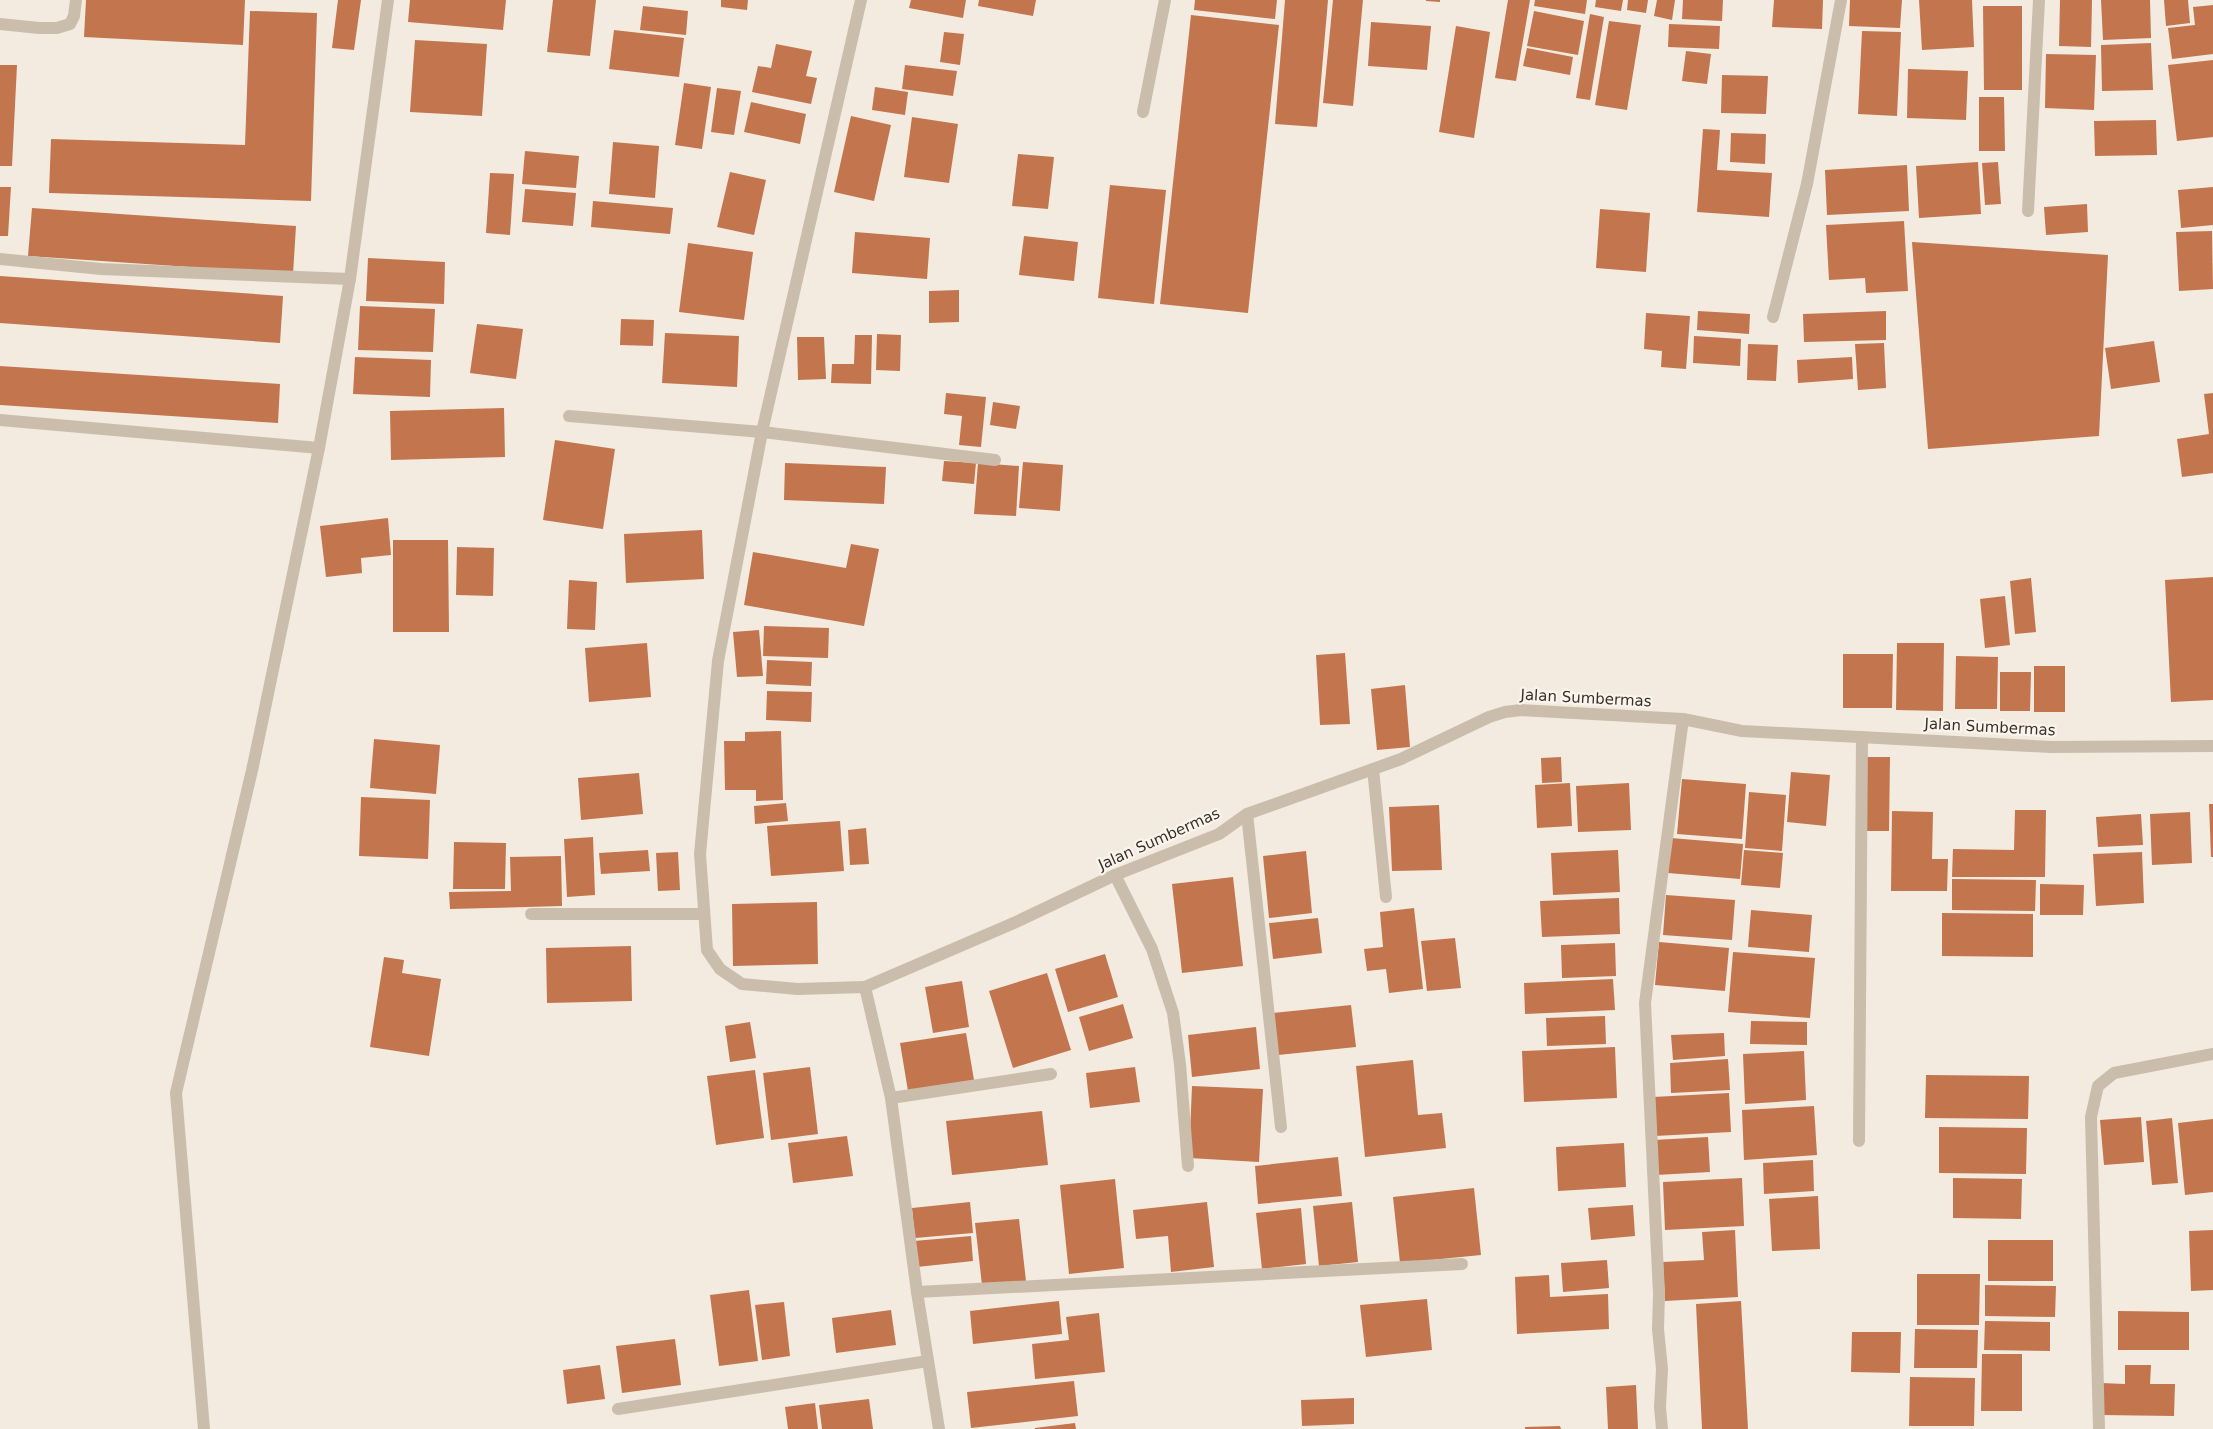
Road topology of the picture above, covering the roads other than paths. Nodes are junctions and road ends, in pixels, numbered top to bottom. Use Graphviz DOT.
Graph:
graph roads {
  1 [pos="76,0"];
  2 [pos="388,0"];
  3 [pos="861,0"];
  4 [pos="1165,0"];
  5 [pos="1841,0"];
  6 [pos="2040,0"];
  7 [pos="0,24"];
  8 [pos="1143,112"];
  9 [pos="2028,211"];
  10 [pos="0,259"];
  11 [pos="350,279"];
  12 [pos="1773,317"];
  13 [pos="569,416"];
  14 [pos="0,420"];
  15 [pos="762,432"];
  16 [pos="319,448"];
  17 [pos="995,460"];
  18 [pos="1683,719"];
  19 [pos="1862,737"];
  20 [pos="2213,746"];
  21 [pos="1373,769"];
  22 [pos="1247,814"];
  23 [pos="1115,875"];
  24 [pos="1386,897"];
  25 [pos="531,914"];
  26 [pos="704,914"];
  27 [pos="865,987"];
  28 [pos="2213,1054"];
  29 [pos="1051,1074"];
  30 [pos="891,1098"];
  31 [pos="1281,1127"];
  32 [pos="1859,1141"];
  33 [pos="1188,1166"];
  34 [pos="1462,1264"];
  35 [pos="917,1292"];
  36 [pos="928,1361"];
  37 [pos="618,1410"];
  38 [pos="204,1429"];
  39 [pos="939,1429"];
  40 [pos="1662,1429"];
  41 [pos="2099,1429"];
  1 -- 7 [label="street"];
  2 -- 11 [label="street"];
  3 -- 15 [label="street"];
  4 -- 8 [label="street"];
  5 -- 12 [label="street"];
  6 -- 9 [label="street"];
  10 -- 11 [label="street"];
  11 -- 16 [label="street"];
  13 -- 15 [label="street"];
  14 -- 16 [label="street"];
  15 -- 17 [label="street"];
  15 -- 26 [label="street"];
  16 -- 38 [label="street"];
  18 -- 19 [label="street, Jalan Sumbermas"];
  18 -- 21 [label="street, Jalan Sumbermas"];
  18 -- 40 [label="street"];
  19 -- 20 [label="street, Jalan Sumbermas"];
  19 -- 32 [label="street"];
  21 -- 22 [label="street, Jalan Sumbermas"];
  21 -- 24 [label="street"];
  22 -- 23 [label="street, Jalan Sumbermas"];
  22 -- 31 [label="street"];
  23 -- 27 [label="street, Jalan Sumbermas"];
  23 -- 33 [label="street"];
  25 -- 26 [label="street"];
  26 -- 27 [label="street"];
  27 -- 30 [label="street"];
  28 -- 41 [label="street"];
  29 -- 30 [label="street"];
  30 -- 35 [label="street"];
  34 -- 35 [label="street"];
  35 -- 36 [label="street"];
  36 -- 37 [label="street"];
  36 -- 39 [label="street"];
}
